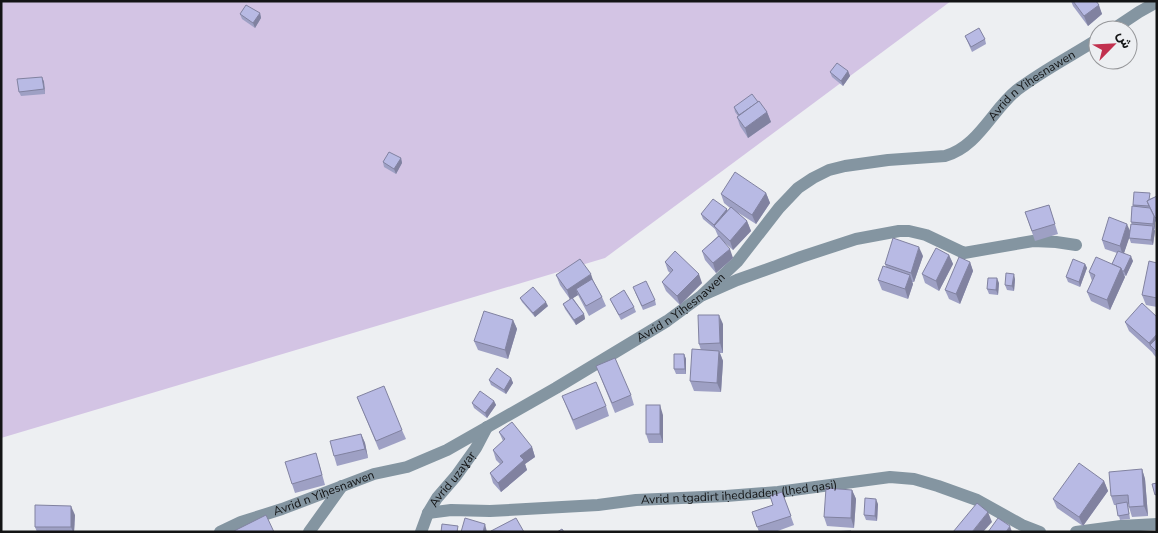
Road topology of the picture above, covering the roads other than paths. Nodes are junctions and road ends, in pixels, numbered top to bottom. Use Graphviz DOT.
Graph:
graph roads {
  1 [pos="1157,2"];
  2 [pos="1127,20"];
  3 [pos="1088,45"];
  4 [pos="1076,245"];
  5 [pos="701,296"];
  6 [pos="487,427"];
  7 [pos="342,486"];
  8 [pos="428,513"];
  9 [pos="1157,524"];
  10 [pos="220,532"];
  11 [pos="308,532"];
  12 [pos="421,532"];
  13 [pos="1040,532"];
  14 [pos="1076,532"];
  1 -- 2 [label="street"];
  3 -- 5 [label="street, Avrid n Yiḥesnawen"];
  4 -- 5 [label="street"];
  5 -- 6 [label="street, Avrid n Yiḥesnawen"];
  6 -- 7 [label="street, Avrid n Yiḥesnawen"];
  6 -- 8 [label="street, Avrid uzaɣaṛ"];
  7 -- 10 [label="street, Avrid n Yiḥesnawen"];
  7 -- 11 [label="street"];
  8 -- 12 [label="street, Avrid uzaɣaṛ"];
  8 -- 13 [label="street, Avrid n tgadirt iḥeddaden (lḥed qasi)"];
  9 -- 14 [label="street"];
}
